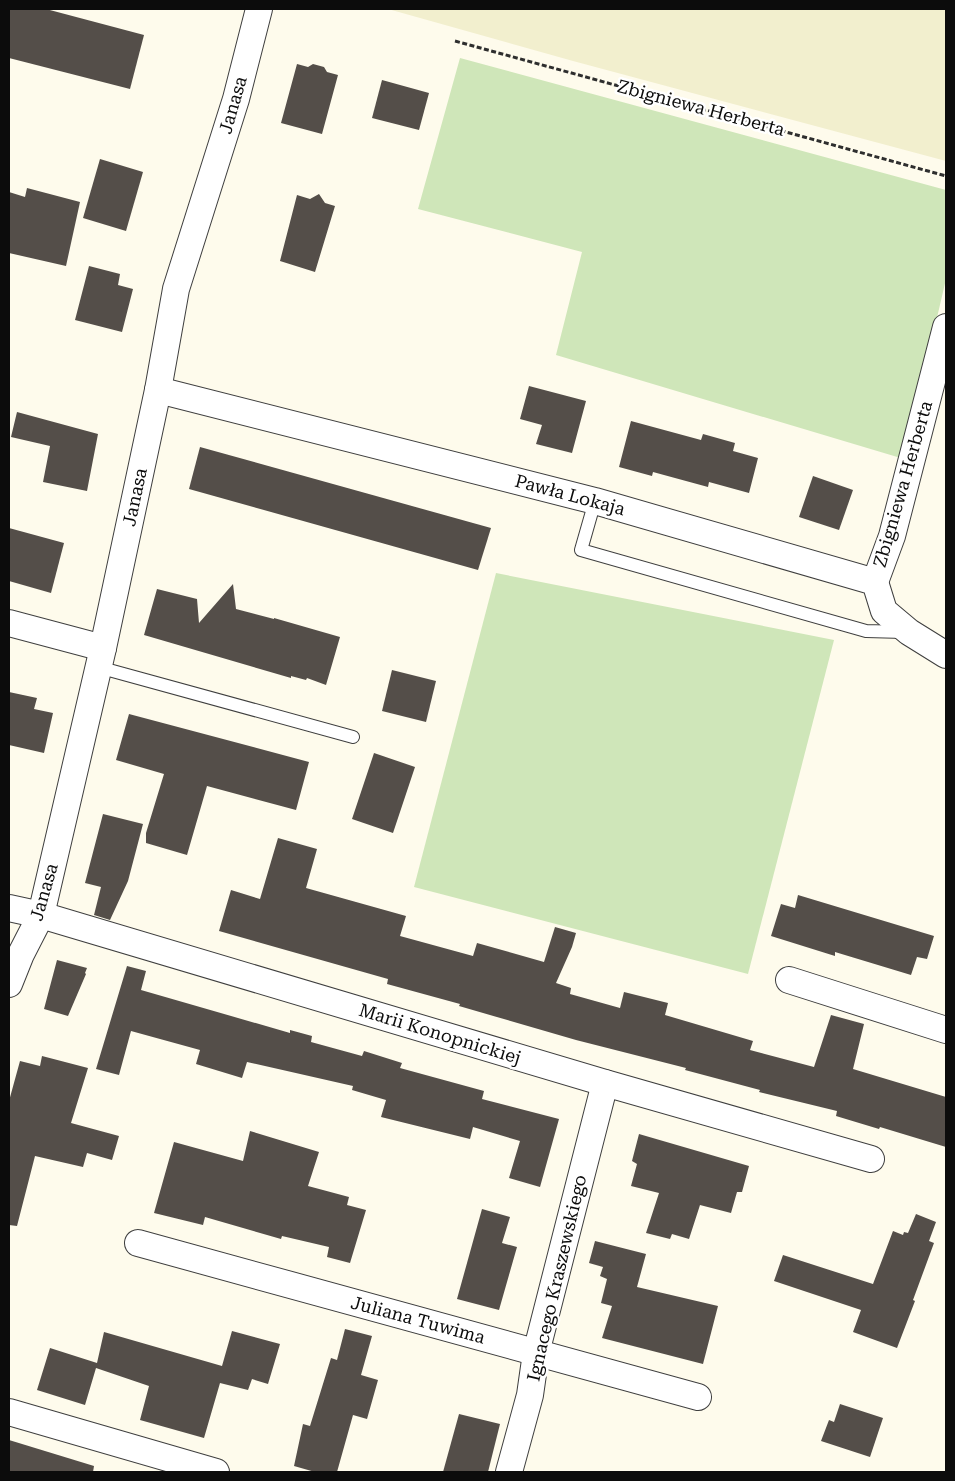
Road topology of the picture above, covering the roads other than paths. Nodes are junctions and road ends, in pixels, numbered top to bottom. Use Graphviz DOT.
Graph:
graph roads {
  1 [pos="259,9"];
  2 [pos="946,328"];
  3 [pos="158,390"];
  4 [pos="595,501"];
  5 [pos="875,582"];
  6 [pos="9,623"];
  7 [pos="909,632"];
  8 [pos="946,655"];
  9 [pos="100,657"];
  10 [pos="353,737"];
  11 [pos="9,908"];
  12 [pos="41,915"];
  13 [pos="789,980"];
  14 [pos="9,984"];
  15 [pos="946,1030"];
  16 [pos="605,1083"];
  17 [pos="871,1159"];
  18 [pos="138,1243"];
  19 [pos="536,1352"];
  20 [pos="698,1397"];
  21 [pos="9,1412"];
  22 [pos="216,1472"];
  23 [pos="509,1472"];
  1 -- 3 [label="street, Janasa"];
  2 -- 5 [label="street, Zbigniewa Herberta"];
  3 -- 4 [label="street, Pawła Lokaja"];
  3 -- 9 [label="street, Janasa"];
  4 -- 5 [label="street, Pawła Lokaja"];
  4 -- 7 [label="lane"];
  5 -- 7 [label="street"];
  6 -- 9 [label="street"];
  7 -- 8 [label="street"];
  9 -- 10 [label="lane"];
  9 -- 12 [label="street, Janasa"];
  11 -- 12 [label="street, Marii Konopnickiej"];
  12 -- 14 [label="street, Janasa"];
  12 -- 16 [label="street, Marii Konopnickiej"];
  13 -- 15 [label="street"];
  16 -- 17 [label="street, Marii Konopnickiej"];
  16 -- 19 [label="street, Ignacego Kraszewskiego"];
  18 -- 19 [label="street, Juliana Tuwima"];
  19 -- 20 [label="street, Juliana Tuwima"];
  19 -- 23 [label="street, Ignacego Kraszewskiego"];
  21 -- 22 [label="street"];
}
